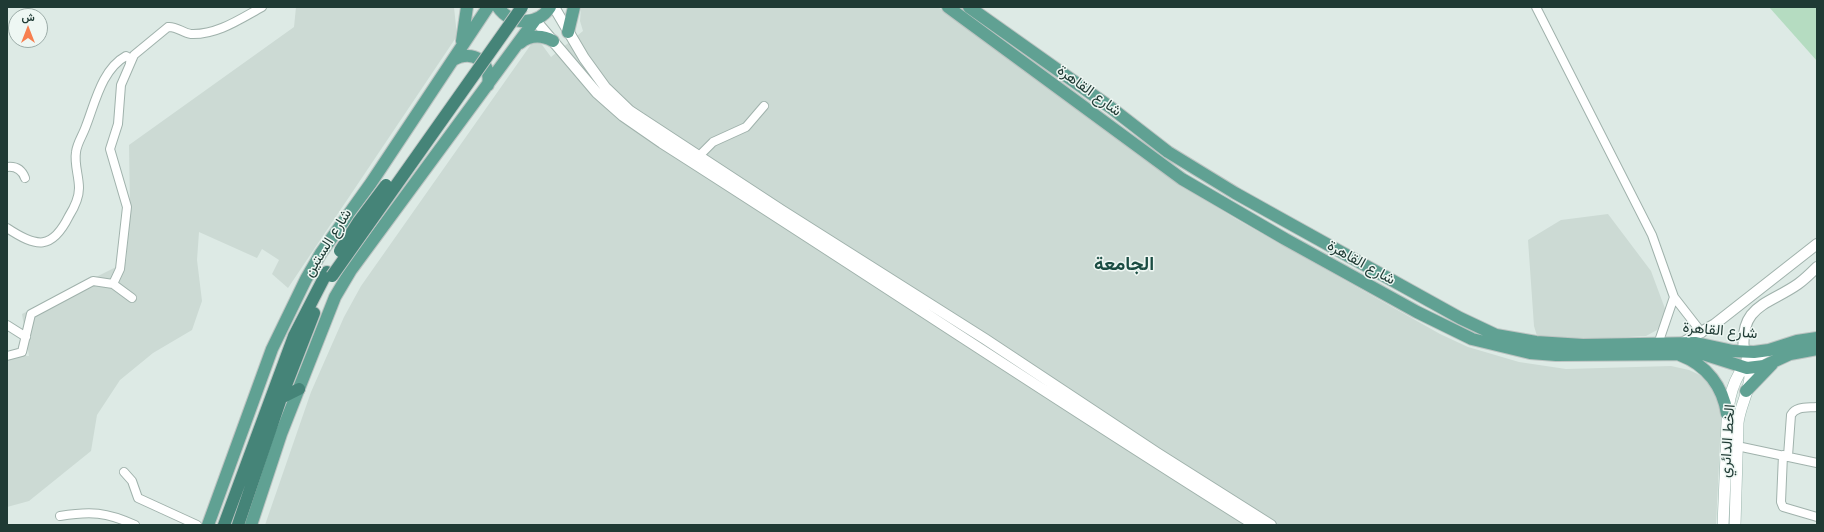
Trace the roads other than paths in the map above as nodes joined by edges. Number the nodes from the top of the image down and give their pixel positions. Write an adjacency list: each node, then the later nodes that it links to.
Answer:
1 (262, 7): 18 (street)
2 (467, 7): 17 (main road)
3 (488, 7): 17 (main road, شارع الستين)
4 (498, 7): 13 (main road)
5 (513, 7): 29 (highway, شارع الستين, bridge)
6 (522, 7): 29 (highway, شارع الستين, bridge)
7 (550, 7): 13 (main road)
8 (554, 7): 14 (street)
9 (574, 7): 14 (main road)
10 (948, 7): 34 (main road, شارع القاهرة)
11 (969, 7): 33 (main road, شارع القاهرة)
12 (1536, 7): 31 (street)
13 (535, 20): 15 (street); 16 (main road)
14 (568, 32): 20 (street)
15 (553, 41): 16 (main road); 20 (street)
16 (519, 44): 19 (main road)
17 (456, 55): 19 (main road); 61 (main road, شارع الستين)
18 (130, 63): 25 (street); 30 (street)
19 (488, 86): 47 (main road)
20 (601, 90): 22 (street); 26 (street)
21 (764, 106): 22 (street)
22 (700, 156): 26 (street)
23 (7, 167): 24 (street)
24 (25, 178)
25 (7, 228)
26 (814, 236): 58 (street)
27 (1817, 244): 36 (street)
28 (1817, 267): 46 (street)
29 (330, 274): 49 (highway, شارع الستين); 62 (highway, شارع الستين)
30 (113, 284): 32 (street); 37 (street)
31 (1674, 297): 36 (street); 40 (street)
32 (132, 298)
33 (1425, 298): 34 (main road); 41 (main road, شارع القاهرة)
34 (1417, 312): 41 (main road, شارع القاهرة)
35 (7, 326): 37 (street)
36 (1702, 333): 39 (street)
37 (26, 337): 44 (street)
38 (1817, 338): 46 (main road, شارع القاهرة)
39 (1682, 343): 40 (main road, شارع القاهرة); 46 (main road, شارع القاهرة)
40 (1658, 344): 41 (main road, شارع القاهرة)
41 (1645, 349): 43 (main road, شارع القاهرة)
42 (1817, 349): 45 (main road, شارع القاهرة)
43 (1673, 353): 46 (main road, شارع القاهرة); 51 (main road)
44 (7, 356)
45 (1776, 361): 46 (main road, شارع القاهرة); 48 (main road)
46 (1746, 362): 48 (main road, الخط الدائري); 51 (main road, الخط الدائري)
47 (299, 390): 49 (highway); 64 (main road)
48 (1746, 391): 52 (main road, الخط الدائري)
49 (281, 398): 63 (highway, شارع الستين)
50 (1817, 407): 53 (street)
51 (1727, 414): 66 (main road, الخط الدائري)
52 (1737, 446): 53 (street); 67 (main road, الخط الدائري)
53 (1785, 455): 54 (street); 57 (street)
54 (1817, 463)
55 (124, 472): 60 (street)
56 (60, 516): 59 (street)
57 (1817, 517)
58 (1257, 523): 65 (street)
59 (135, 525)
60 (197, 525)
61 (208, 525)
62 (224, 525)
63 (238, 525)
64 (251, 525)
65 (1271, 525)
66 (1723, 525)
67 (1735, 525)

